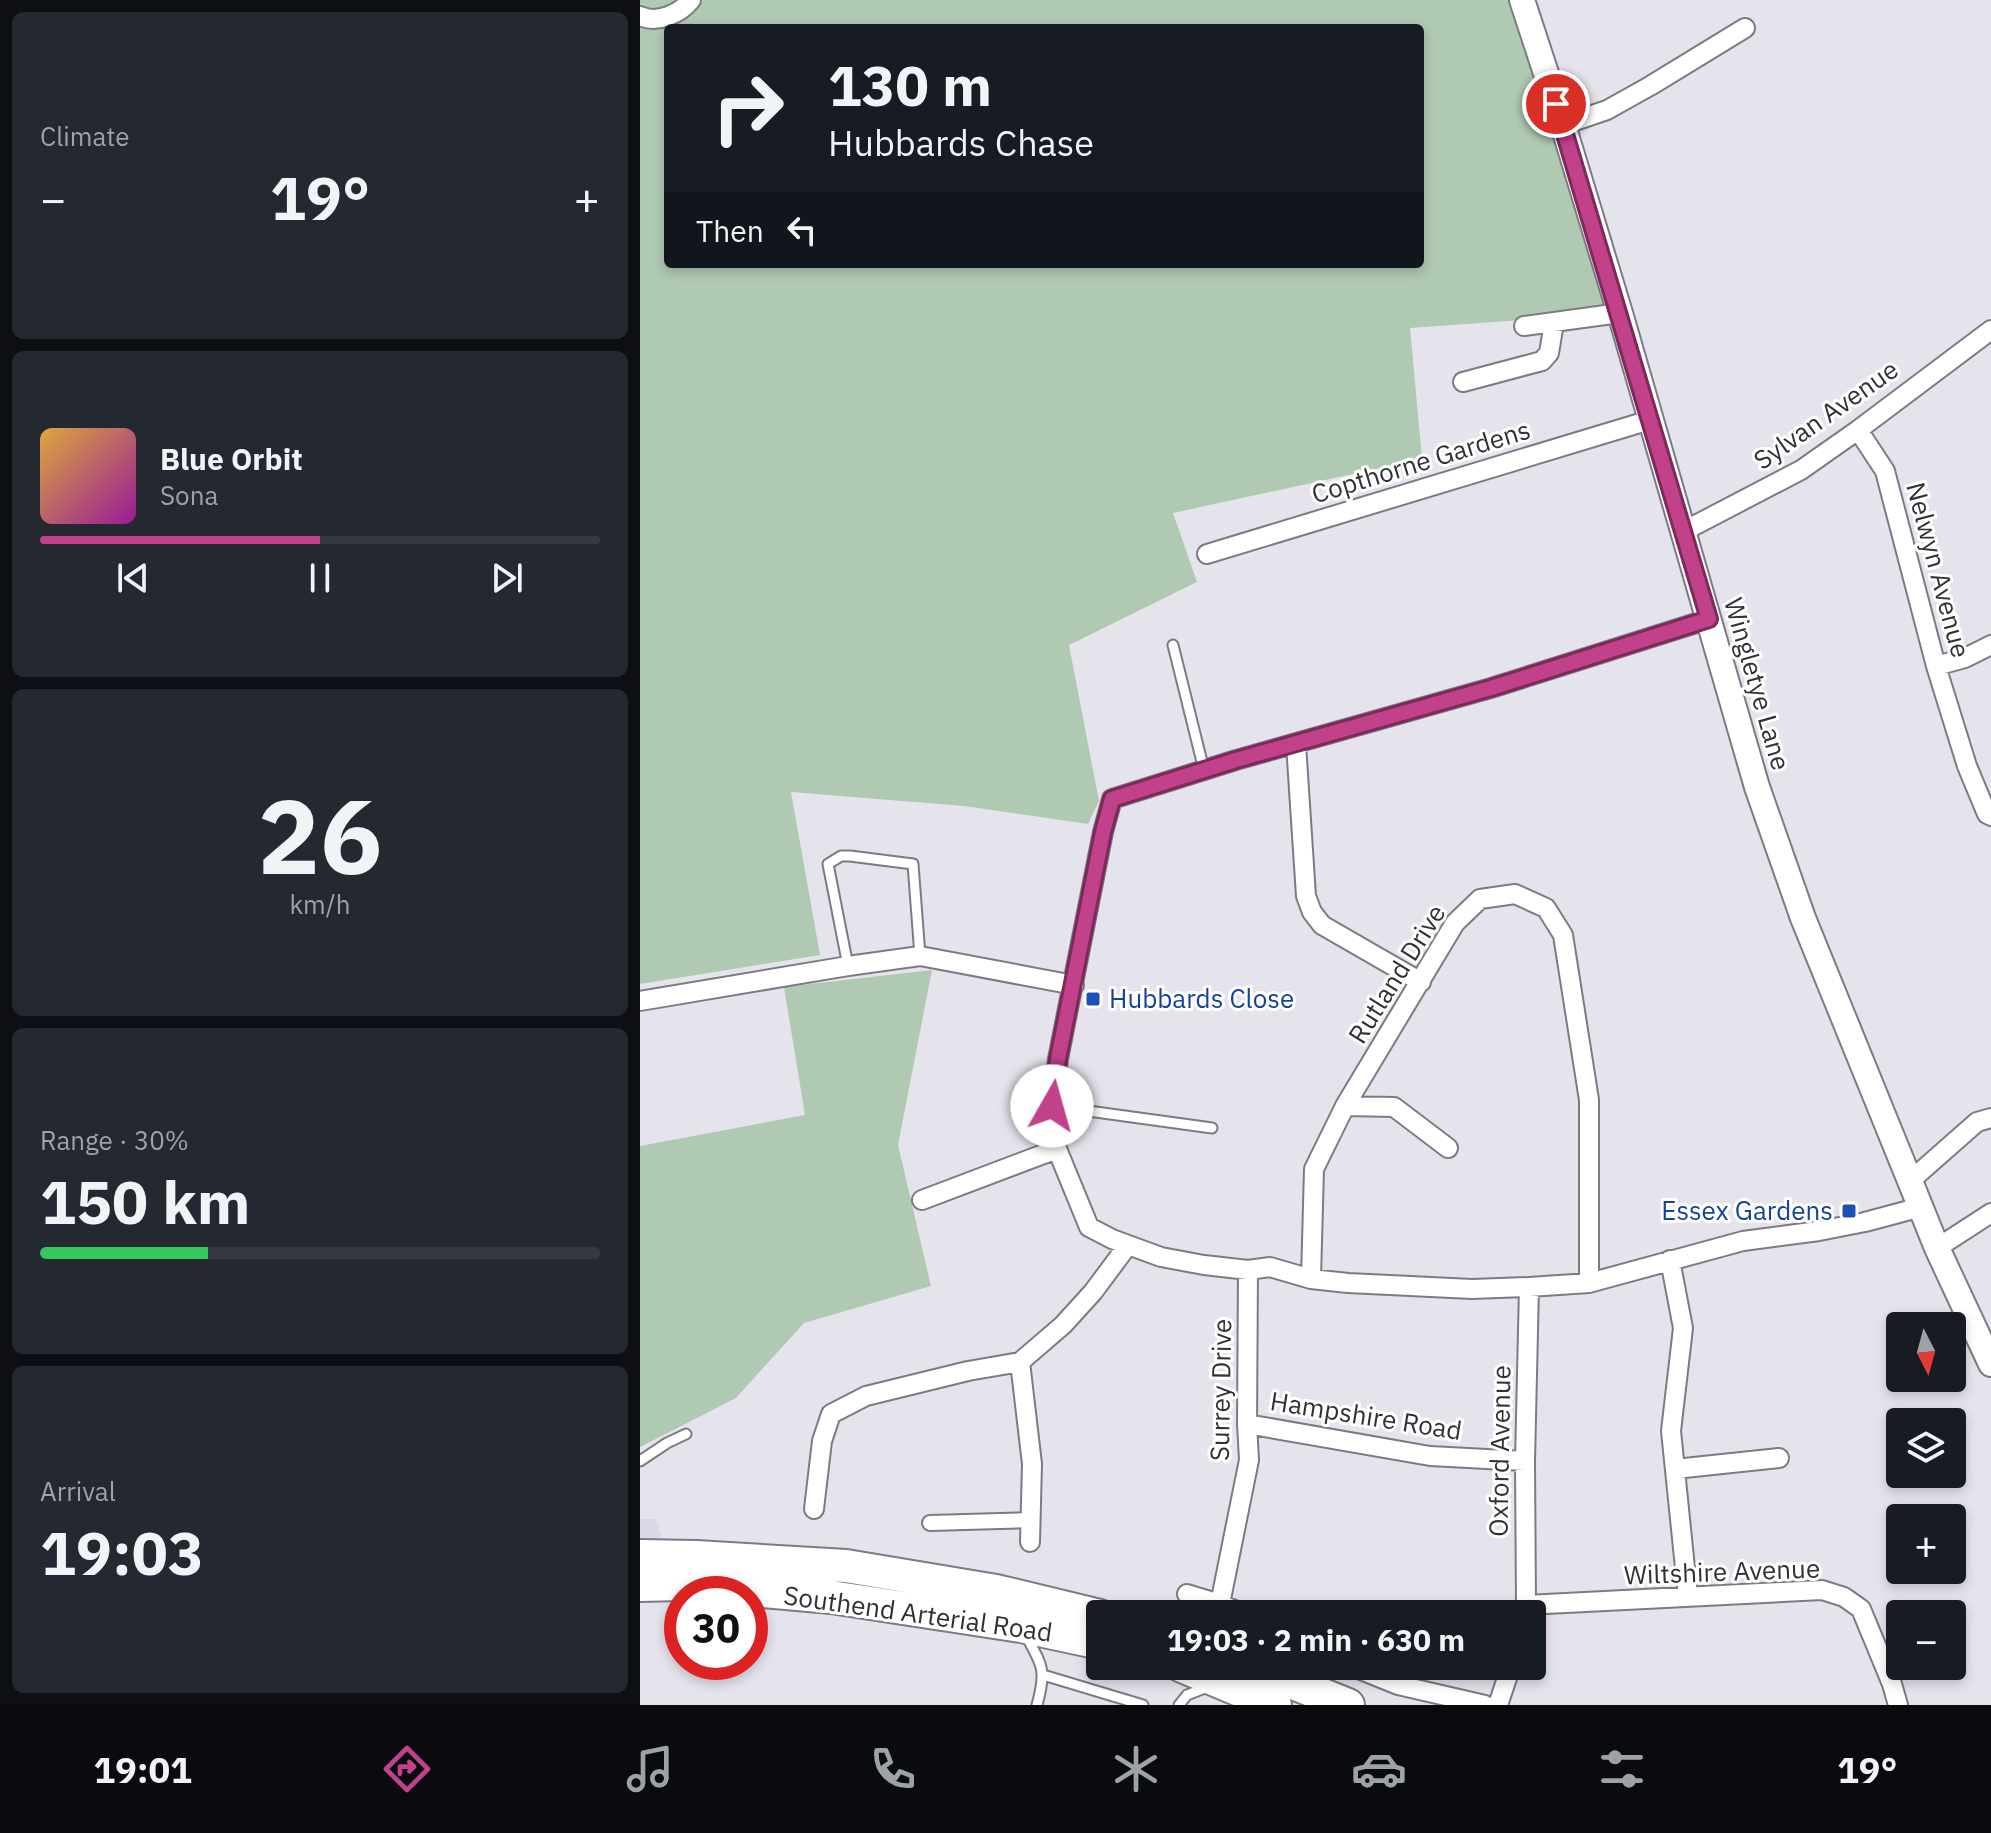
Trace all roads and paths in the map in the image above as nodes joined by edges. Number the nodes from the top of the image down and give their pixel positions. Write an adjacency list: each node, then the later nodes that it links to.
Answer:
1 (691, 0): 3 (street)
2 (1522, 0): 5 (street, Wingletye Lane)
3 (640, 16)
4 (1745, 28): 5 (street)
5 (1563, 125): 6 (street, Wingletye Lane)
6 (1620, 313): 7 (street); 11 (street, Wingletye Lane)
7 (1554, 323): 8 (street); 10 (street)
8 (1524, 326)
9 (1991, 330): 12 (street, Sylvan Avenue)
10 (1463, 382)
11 (1650, 420): 13 (street, Wingletye Lane); 14 (street, Copthorne Gardens)
12 (1858, 430): 13 (street, Sylvan Avenue); 18 (street, Nelwyn Avenue)
13 (1684, 531): 15 (street, Wingletye Lane)
14 (1207, 554)
15 (1709, 619): 19 (street); 33 (street, Wingletye Lane)
16 (1173, 645): 20 (lane)
17 (1991, 645): 18 (street)
18 (1936, 666): 21 (street, Nelwyn Avenue)
19 (1296, 744): 20 (street); 24 (street)
20 (1204, 770): 25 (street)
21 (1991, 816)
22 (914, 956): 23 (street); 23 (lane); 25 (street)
23 (848, 966): 26 (street)
24 (1421, 982): 28 (street, Rutland Drive); 42 (street, Rutland Drive)
25 (1074, 985): 27 (street)
26 (640, 1001)
27 (1052, 1106): 30 (lane); 32 (street)
28 (1345, 1106): 31 (street); 41 (street, Rutland Drive)
29 (1991, 1118): 33 (street)
30 (1212, 1128)
31 (1448, 1148)
32 (1057, 1149): 34 (street); 37 (street)
33 (1910, 1181): 35 (street, Wingletye Lane)
34 (922, 1200)
35 (1921, 1207): 38 (street, Wingletye Lane); 39 (street)
36 (1991, 1213): 38 (street)
37 (1128, 1245): 40 (street); 44 (street)
38 (1937, 1248): 45 (street, Wingletye Lane)
39 (1670, 1260): 42 (street); 51 (street)
40 (1248, 1270): 41 (street); 46 (street, Surrey Drive)
41 (1311, 1279): 43 (street)
42 (1589, 1283): 43 (street)
43 (1529, 1287): 50 (street, Oxford Avenue)
44 (1020, 1362): 52 (street); 53 (street)
45 (1991, 1364)
46 (1247, 1424): 50 (street, Hampshire Road); 61 (street, Surrey Drive)
47 (686, 1434): 49 (lane)
48 (1779, 1458): 51 (street)
49 (640, 1461)
50 (1525, 1461): 62 (street, Oxford Avenue)
51 (1675, 1469): 59 (street)
52 (814, 1509)
53 (1031, 1520): 54 (street); 55 (street)
54 (930, 1523)
55 (1030, 1542)
56 (640, 1556): 64 (highway, Southend Arterial Road)
57 (640, 1585): 65 (highway, Southend Arterial Road)
58 (1187, 1594): 60 (street)
59 (1688, 1597): 63 (street, Wiltshire Avenue); 80 (street, Wiltshire Avenue)
60 (1207, 1600)
61 (1221, 1600)
62 (1525, 1600)
63 (1546, 1608)
64 (1086, 1613)
65 (1021, 1626): 66 (highway, Southend Arterial Road); 67 (lane)
66 (1086, 1640)
67 (1043, 1675): 72 (lane); 73 (lane)
68 (1304, 1680): 77 (highway)
69 (1386, 1680): 78 (street)
70 (1506, 1680): 79 (street)
71 (1221, 1681): 75 (lane); 76 (highway)
72 (1109, 1700): 74 (lane)
73 (1037, 1705)
74 (1143, 1705)
75 (1179, 1705)
76 (1275, 1705)
77 (1348, 1705)
78 (1485, 1705)
79 (1498, 1705)
80 (1898, 1705)

